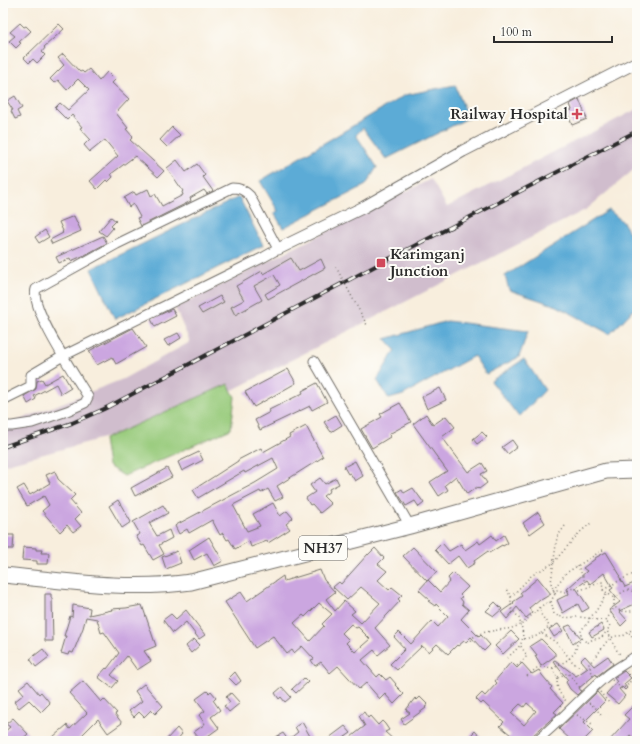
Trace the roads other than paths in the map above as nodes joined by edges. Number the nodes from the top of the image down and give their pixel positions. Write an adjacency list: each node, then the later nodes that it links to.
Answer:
1 (637, 62): 2 (street)
2 (278, 249): 3 (street); 3 (street)
3 (62, 356): 5 (street); 6 (street)
4 (314, 361): 8 (street)
5 (3, 400)
6 (3, 426)
7 (637, 470): 8 (highway, NH37)
8 (410, 526): 9 (highway, NH37)
9 (3, 575)
10 (637, 655): 11 (street)
11 (536, 741)

